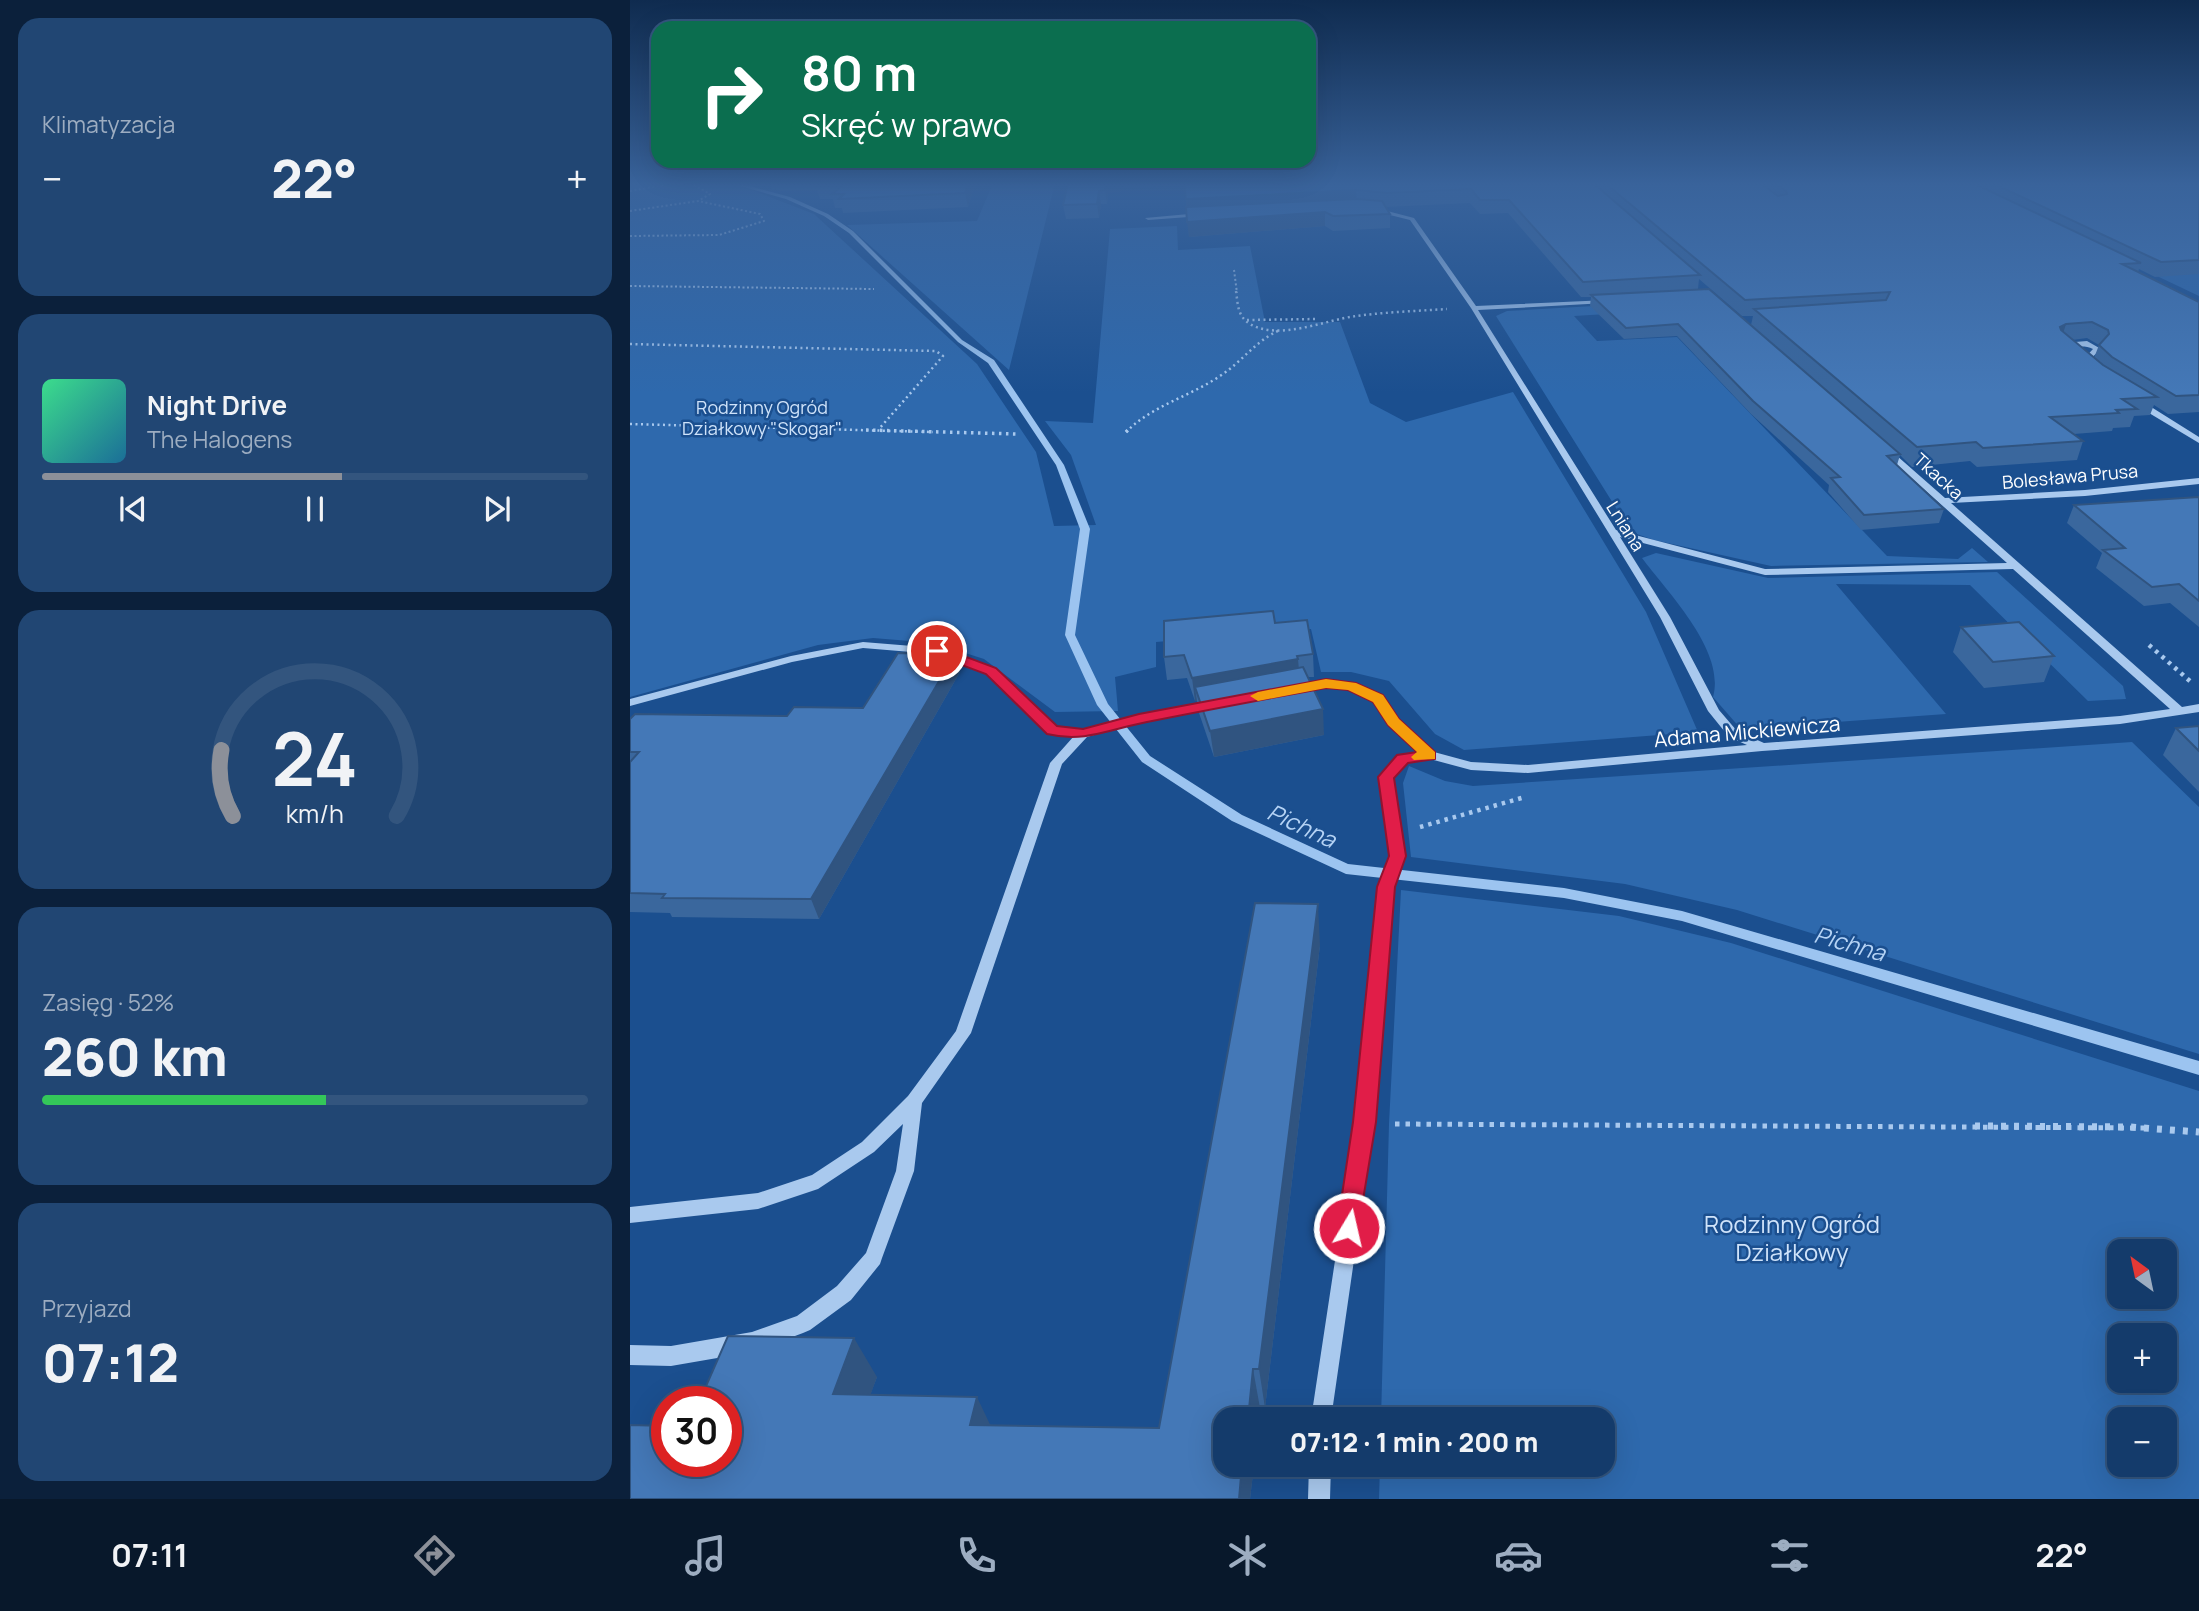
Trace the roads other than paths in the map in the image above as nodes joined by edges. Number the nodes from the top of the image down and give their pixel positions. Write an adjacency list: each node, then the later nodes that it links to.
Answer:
1 (1436, 253): 3 (street, Lniana)
2 (1613, 300): 3 (street)
3 (1474, 308): 9 (street, Lniana)
4 (2125, 394): 6 (street)
5 (1873, 438): 8 (street, Tkacka)
6 (2197, 438)
7 (2199, 481): 8 (street, Bolesława Prusa)
8 (1944, 501): 10 (street, Tkacka)
9 (1612, 532): 10 (street); 17 (street, Lniana)
10 (2017, 566): 15 (street, Tkacka)
11 (1286, 691): 18 (street, Adama Mickiewicza)
12 (630, 703): 16 (street)
13 (1219, 704): 16 (street)
14 (2199, 708): 15 (street, Adama Mickiewicza)
15 (2178, 710): 17 (street, Adama Mickiewicza)
16 (1083, 734): 19 (street)
17 (1762, 747): 18 (street, Adama Mickiewicza)
18 (1430, 755): 22 (street)
19 (914, 1101): 20 (street); 21 (street)
20 (630, 1215)
21 (630, 1355)
22 (1323, 1407)
23 (1320, 1477): 24 (street)
24 (1319, 1499)

